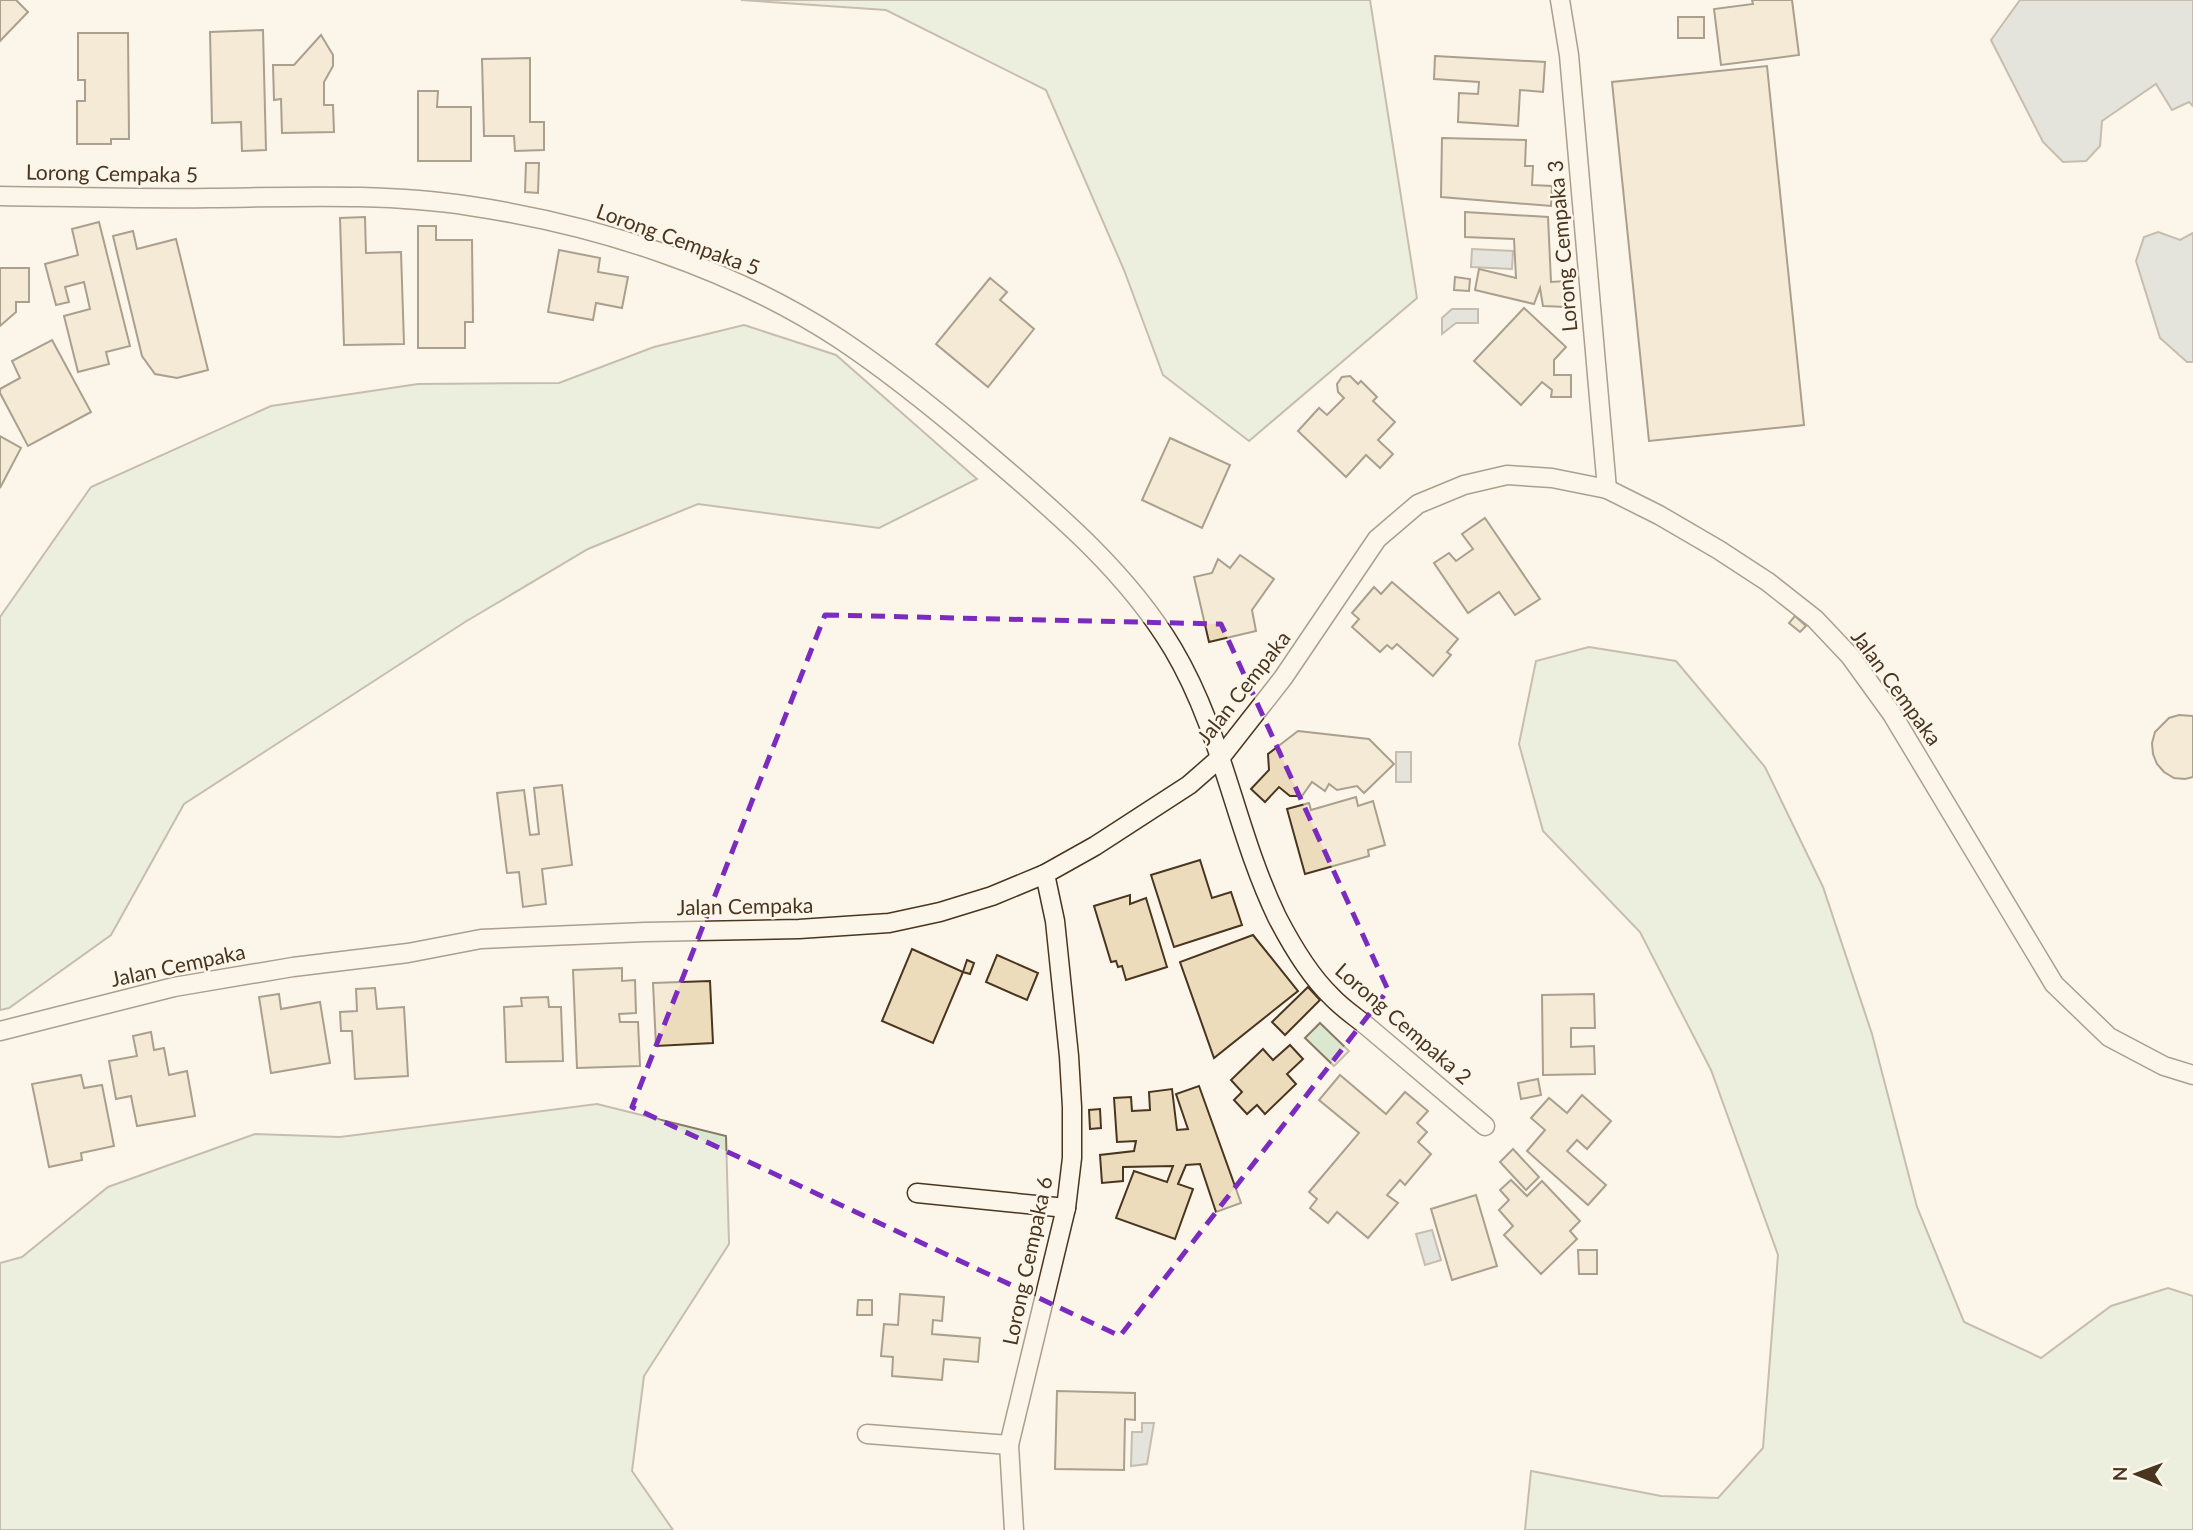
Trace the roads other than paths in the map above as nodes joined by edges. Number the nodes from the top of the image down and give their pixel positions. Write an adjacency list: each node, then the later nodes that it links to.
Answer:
1 (1560, 0): 3 (street, Lorong Cempaka 3)
2 (0, 196): 4 (street, Lorong Cempaka 5)
3 (1607, 489): 4 (street, Jalan Cempaka); 7 (street, Jalan Cempaka)
4 (1221, 757): 5 (street, Jalan Cempaka); 8 (street, Lorong Cempaka 2)
5 (1045, 874): 6 (street, Jalan Cempaka); 10 (street, Lorong Cempaka 6)
6 (0, 1031)
7 (2193, 1075)
8 (1485, 1126)
9 (917, 1193): 10 (street)
10 (1066, 1208): 12 (street, Lorong Cempaka 6)
11 (867, 1434): 12 (street)
12 (1009, 1445): 13 (street, Lorong Cempaka 6)
13 (1014, 1530)

